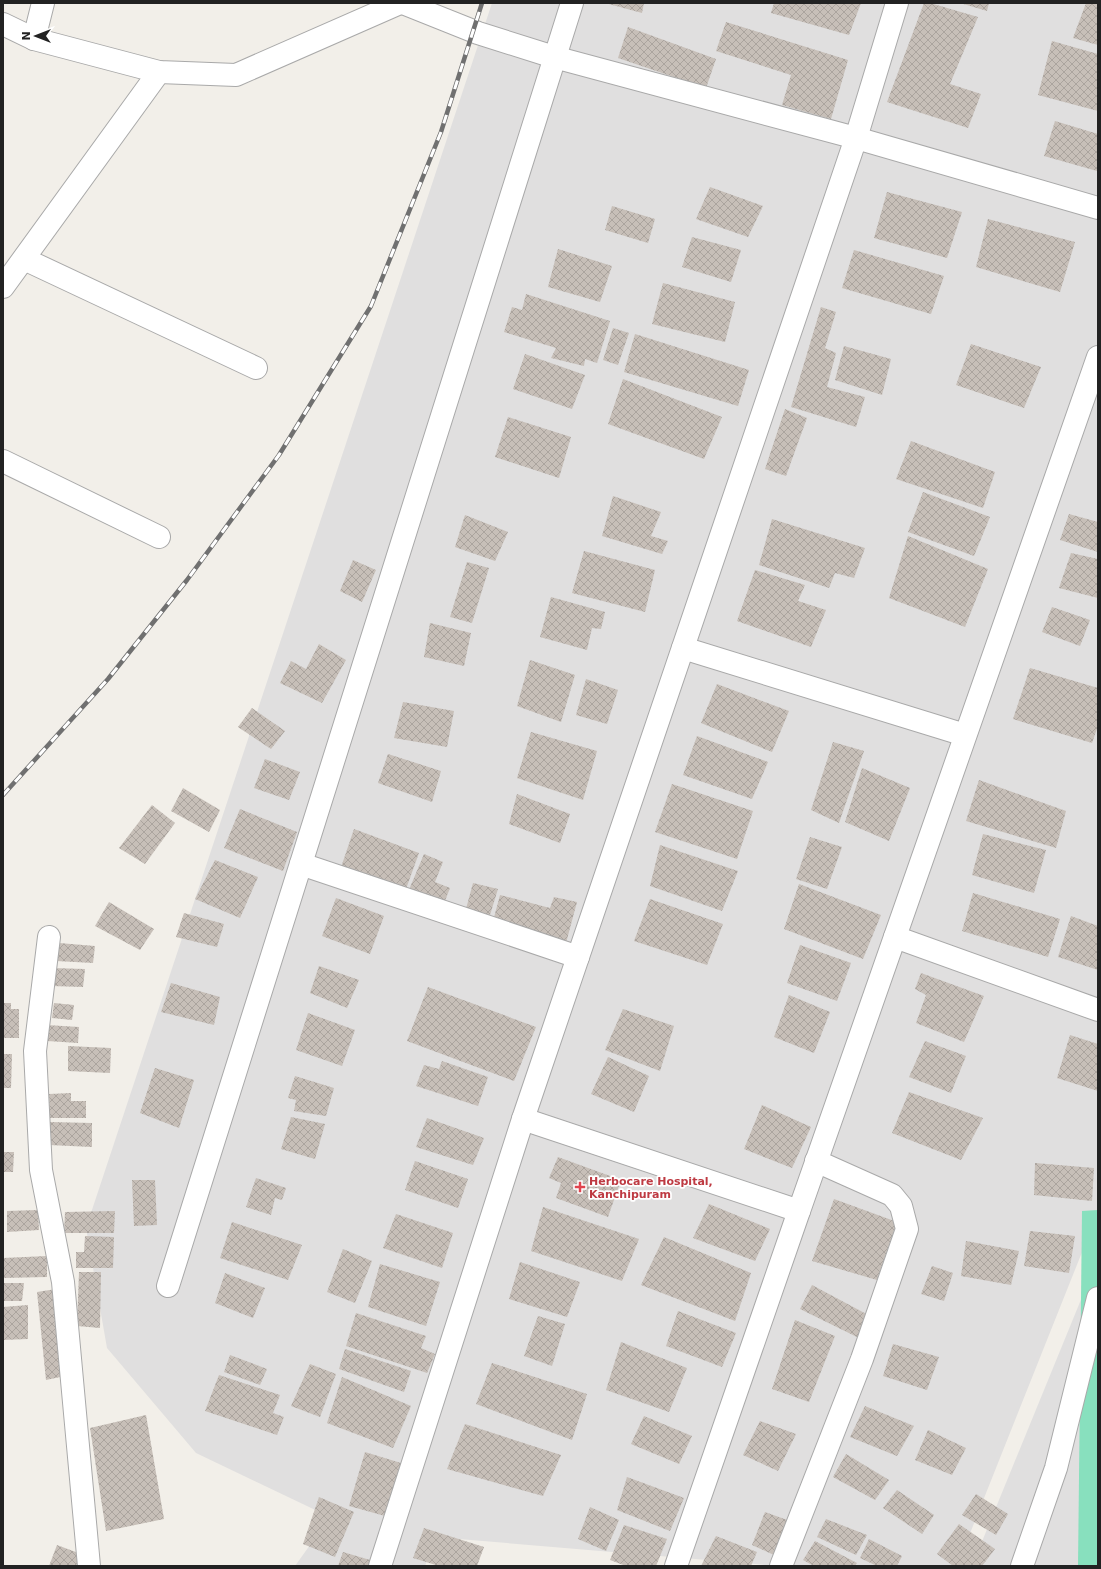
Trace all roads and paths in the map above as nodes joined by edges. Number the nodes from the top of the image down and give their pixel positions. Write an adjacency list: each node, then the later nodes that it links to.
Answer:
1 (43, 3): 6 (street)
2 (402, 3): 7 (street); 8 (street)
3 (572, 3): 7 (street)
4 (897, 3): 9 (street)
5 (3, 24): 6 (street)
6 (34, 39): 8 (street)
7 (554, 57): 9 (street); 19 (street)
8 (159, 72): 11 (street)
9 (856, 138): 10 (street); 17 (street)
10 (1098, 208)
11 (24, 259): 12 (street); 14 (street)
12 (3, 287)
13 (1098, 357): 18 (street)
14 (256, 368)
15 (3, 462): 16 (street)
16 (159, 537)
17 (683, 648): 18 (street); 22 (street)
18 (965, 735): 21 (street)
19 (301, 864): 22 (street); 27 (street)
20 (49, 937): 29 (street)
21 (895, 937): 23 (street); 25 (street)
22 (578, 958): 24 (street)
23 (1098, 1010)
24 (523, 1119): 26 (street); 30 (street)
25 (816, 1161): 26 (street); 32 (street)
26 (799, 1211): 31 (street)
27 (168, 1286)
28 (1098, 1298): 33 (street)
29 (89, 1566)
30 (380, 1566)
31 (676, 1566)
32 (781, 1566)
33 (1022, 1566)

